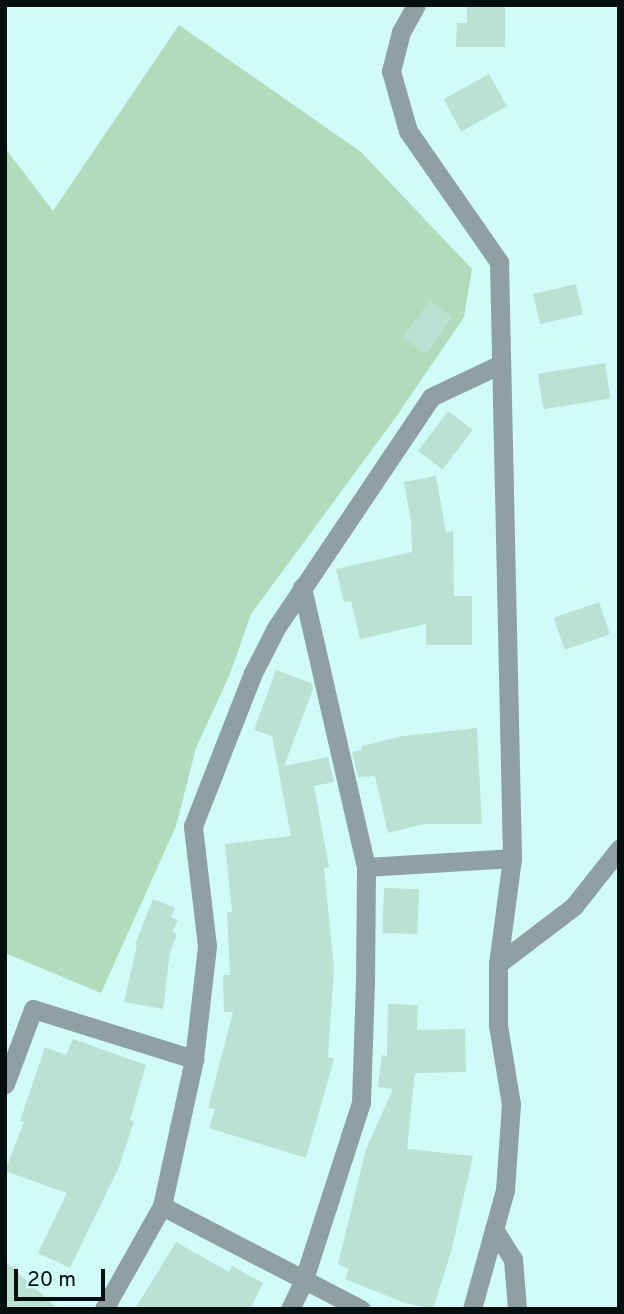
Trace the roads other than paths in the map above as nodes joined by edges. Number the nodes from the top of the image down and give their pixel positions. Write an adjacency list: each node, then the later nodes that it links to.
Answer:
1 (416, 5): 2 (street)
2 (501, 364): 3 (street); 5 (street)
3 (302, 586): 6 (street); 8 (street)
4 (619, 849): 7 (street)
5 (512, 858): 6 (street); 7 (street)
6 (366, 867): 12 (street)
7 (498, 964): 11 (street)
8 (194, 1059): 9 (street); 10 (street)
9 (5, 1084)
10 (162, 1206): 12 (street); 13 (street)
11 (494, 1229): 16 (street); 17 (street)
12 (303, 1282): 14 (street); 15 (street)
13 (104, 1309)
14 (290, 1309)
15 (361, 1309)
16 (472, 1309)
17 (517, 1309)

